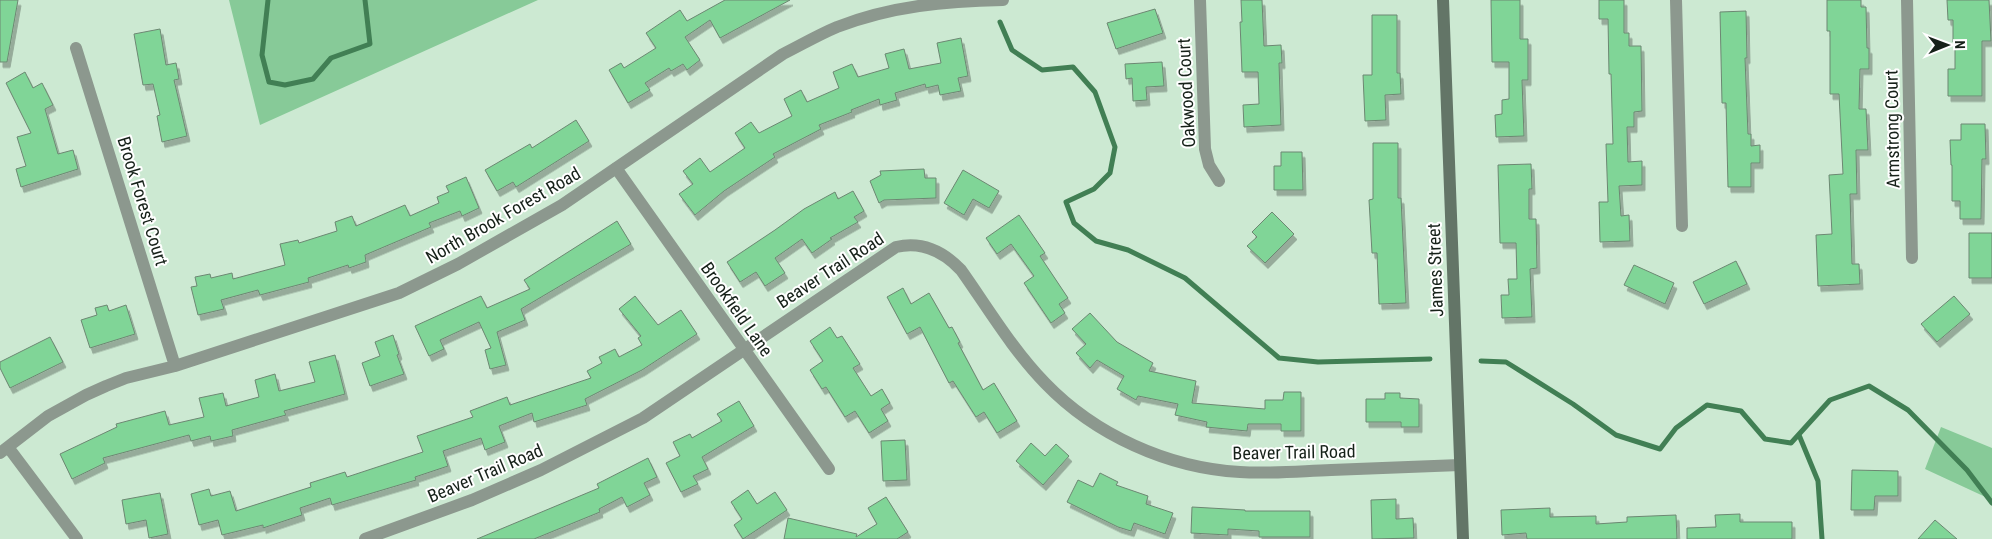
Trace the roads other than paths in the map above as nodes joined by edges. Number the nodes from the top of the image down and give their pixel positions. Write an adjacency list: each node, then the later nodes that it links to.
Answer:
1 (1003, 0): 7 (street, North Brook Forest Road)
2 (1200, 0): 8 (street, Oakwood Court)
3 (1443, 0): 14 (street, James Street)
4 (1676, 0): 9 (street)
5 (1907, 0): 10 (street, Armstrong Court)
6 (76, 48): 12 (street, Brook Forest Court)
7 (616, 168): 11 (street, Brookfield Lane); 12 (street, North Brook Forest Road)
8 (1219, 181)
9 (1682, 226)
10 (1912, 258)
11 (743, 348): 14 (street, Beaver Trail Road); 15 (street, Brookfield Lane); 17 (street, Beaver Trail Road)
12 (176, 366): 13 (street, North Brook Forest Road)
13 (4, 450): 16 (street)
14 (1460, 465): 18 (street, James Street)
15 (830, 469)
16 (77, 539)
17 (365, 539)
18 (1463, 539)

